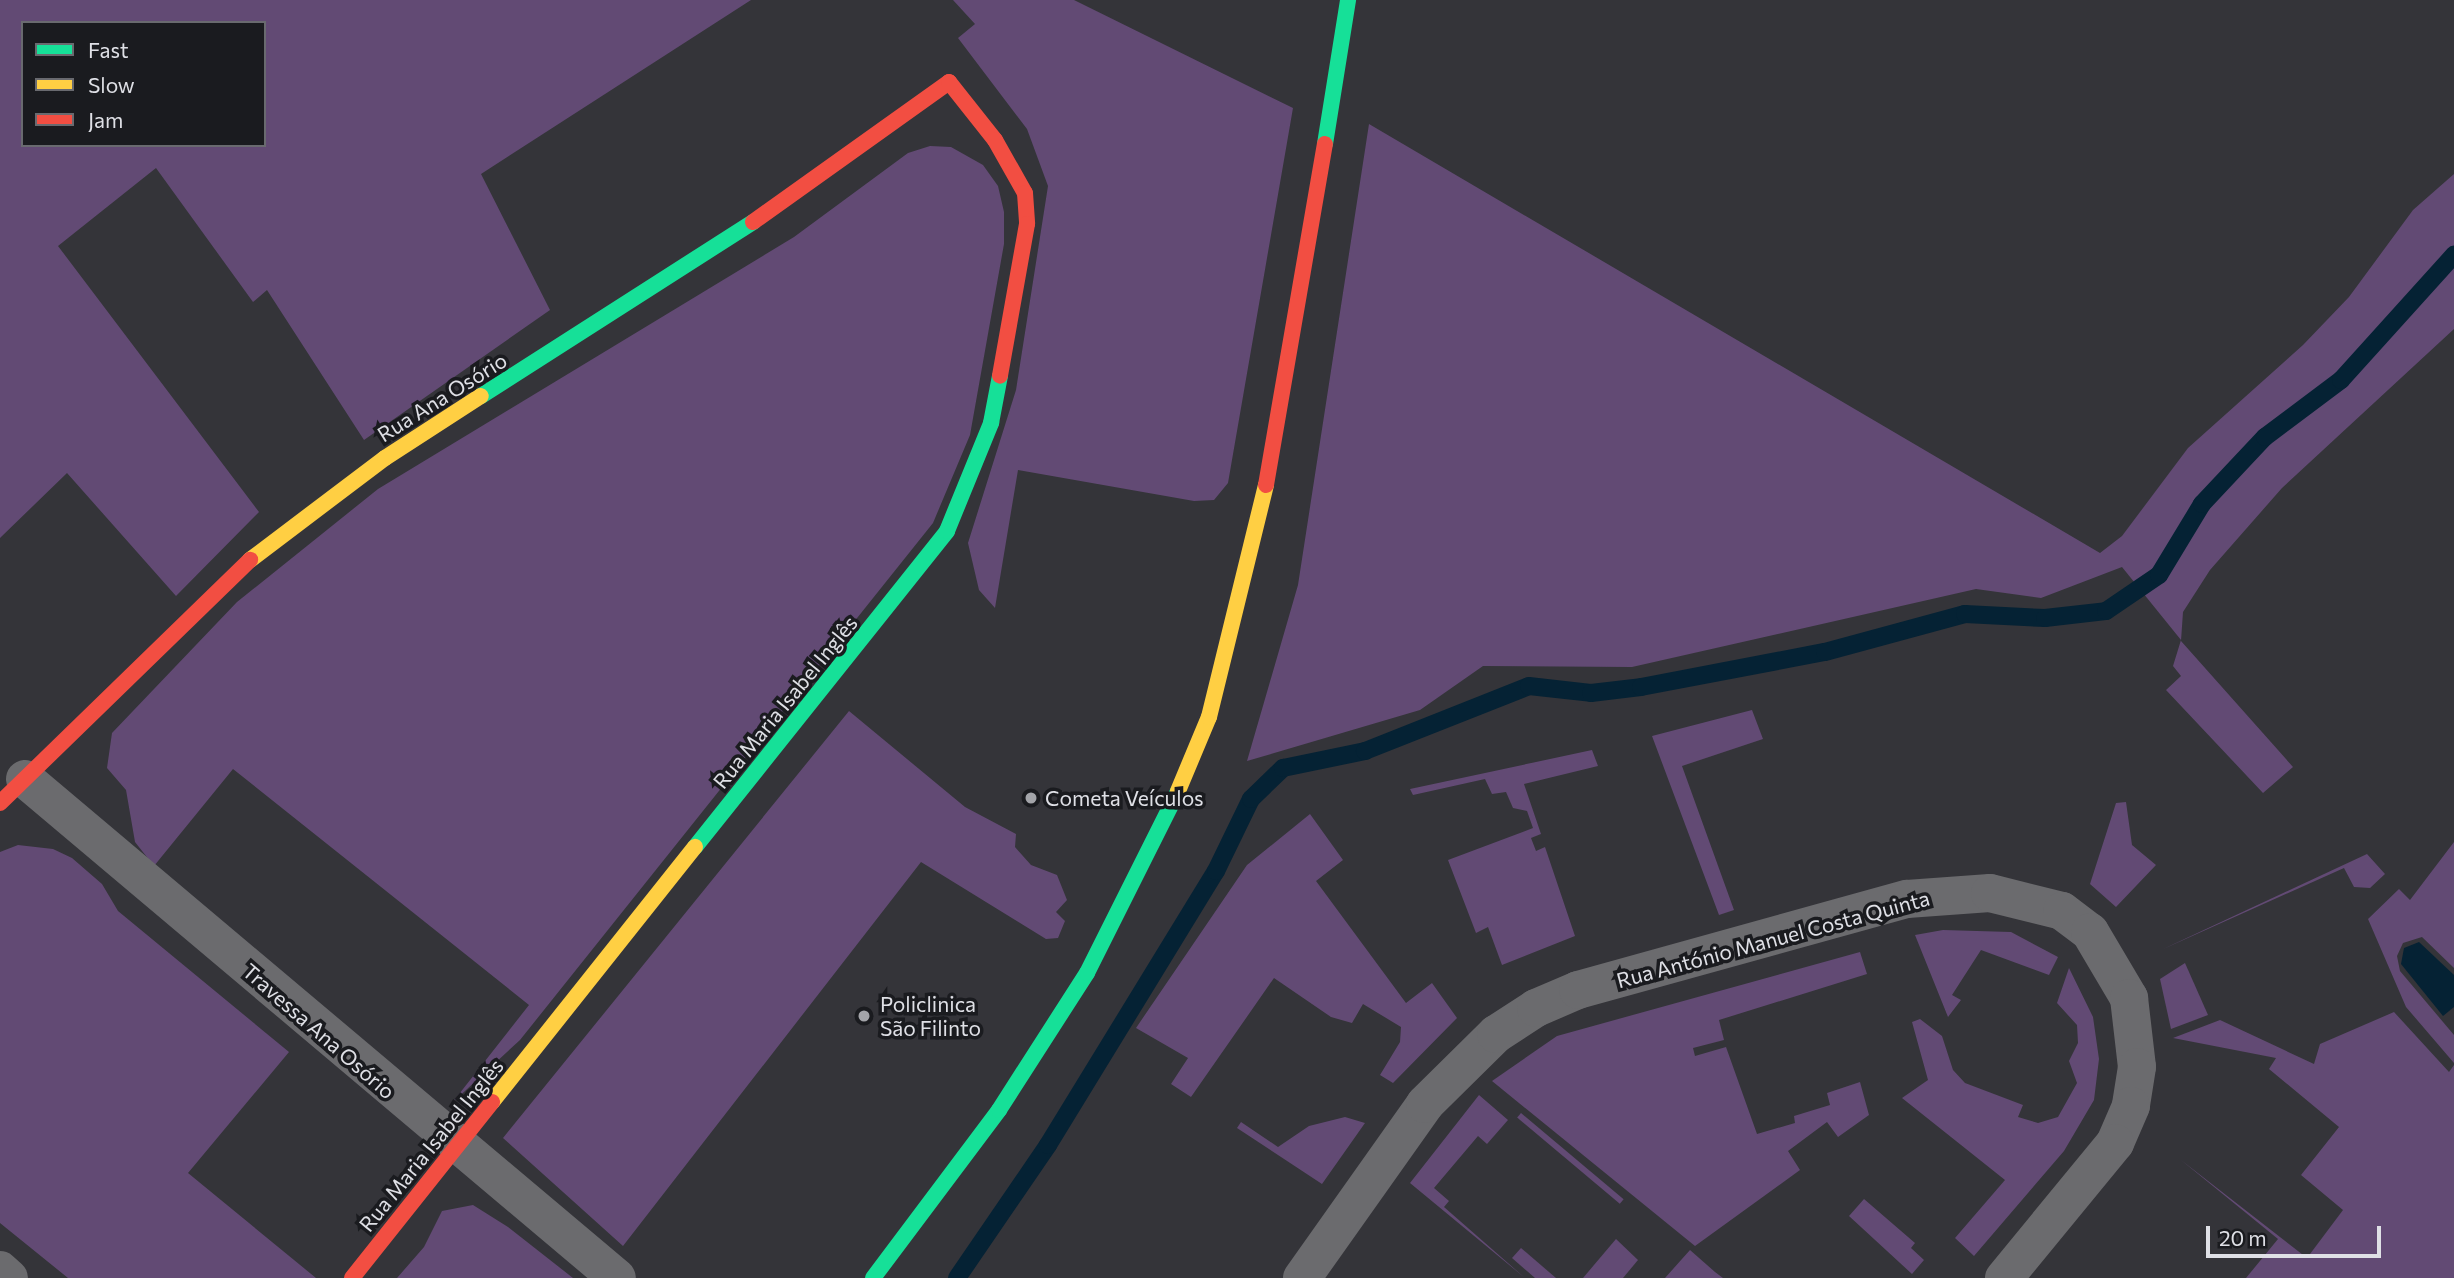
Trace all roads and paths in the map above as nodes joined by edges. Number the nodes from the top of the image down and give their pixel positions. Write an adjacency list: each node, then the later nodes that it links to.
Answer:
1 (1348, 0): 9 (street)
2 (949, 82): 3 (street, Rua Ana Osório); 4 (street, Rua Maria Isabel Inglês)
3 (13, 791): 4 (street, Travessa Ana Osório)
4 (456, 1147): 7 (street, Rua Maria Isabel Inglês); 8 (street, Travessa Ana Osório)
5 (0, 1270): 6 (street)
6 (9, 1278)
7 (352, 1278)
8 (617, 1278)
9 (873, 1278)
10 (1302, 1278): 11 (street, Rua António Manuel Costa Quinta)
11 (2004, 1278)

